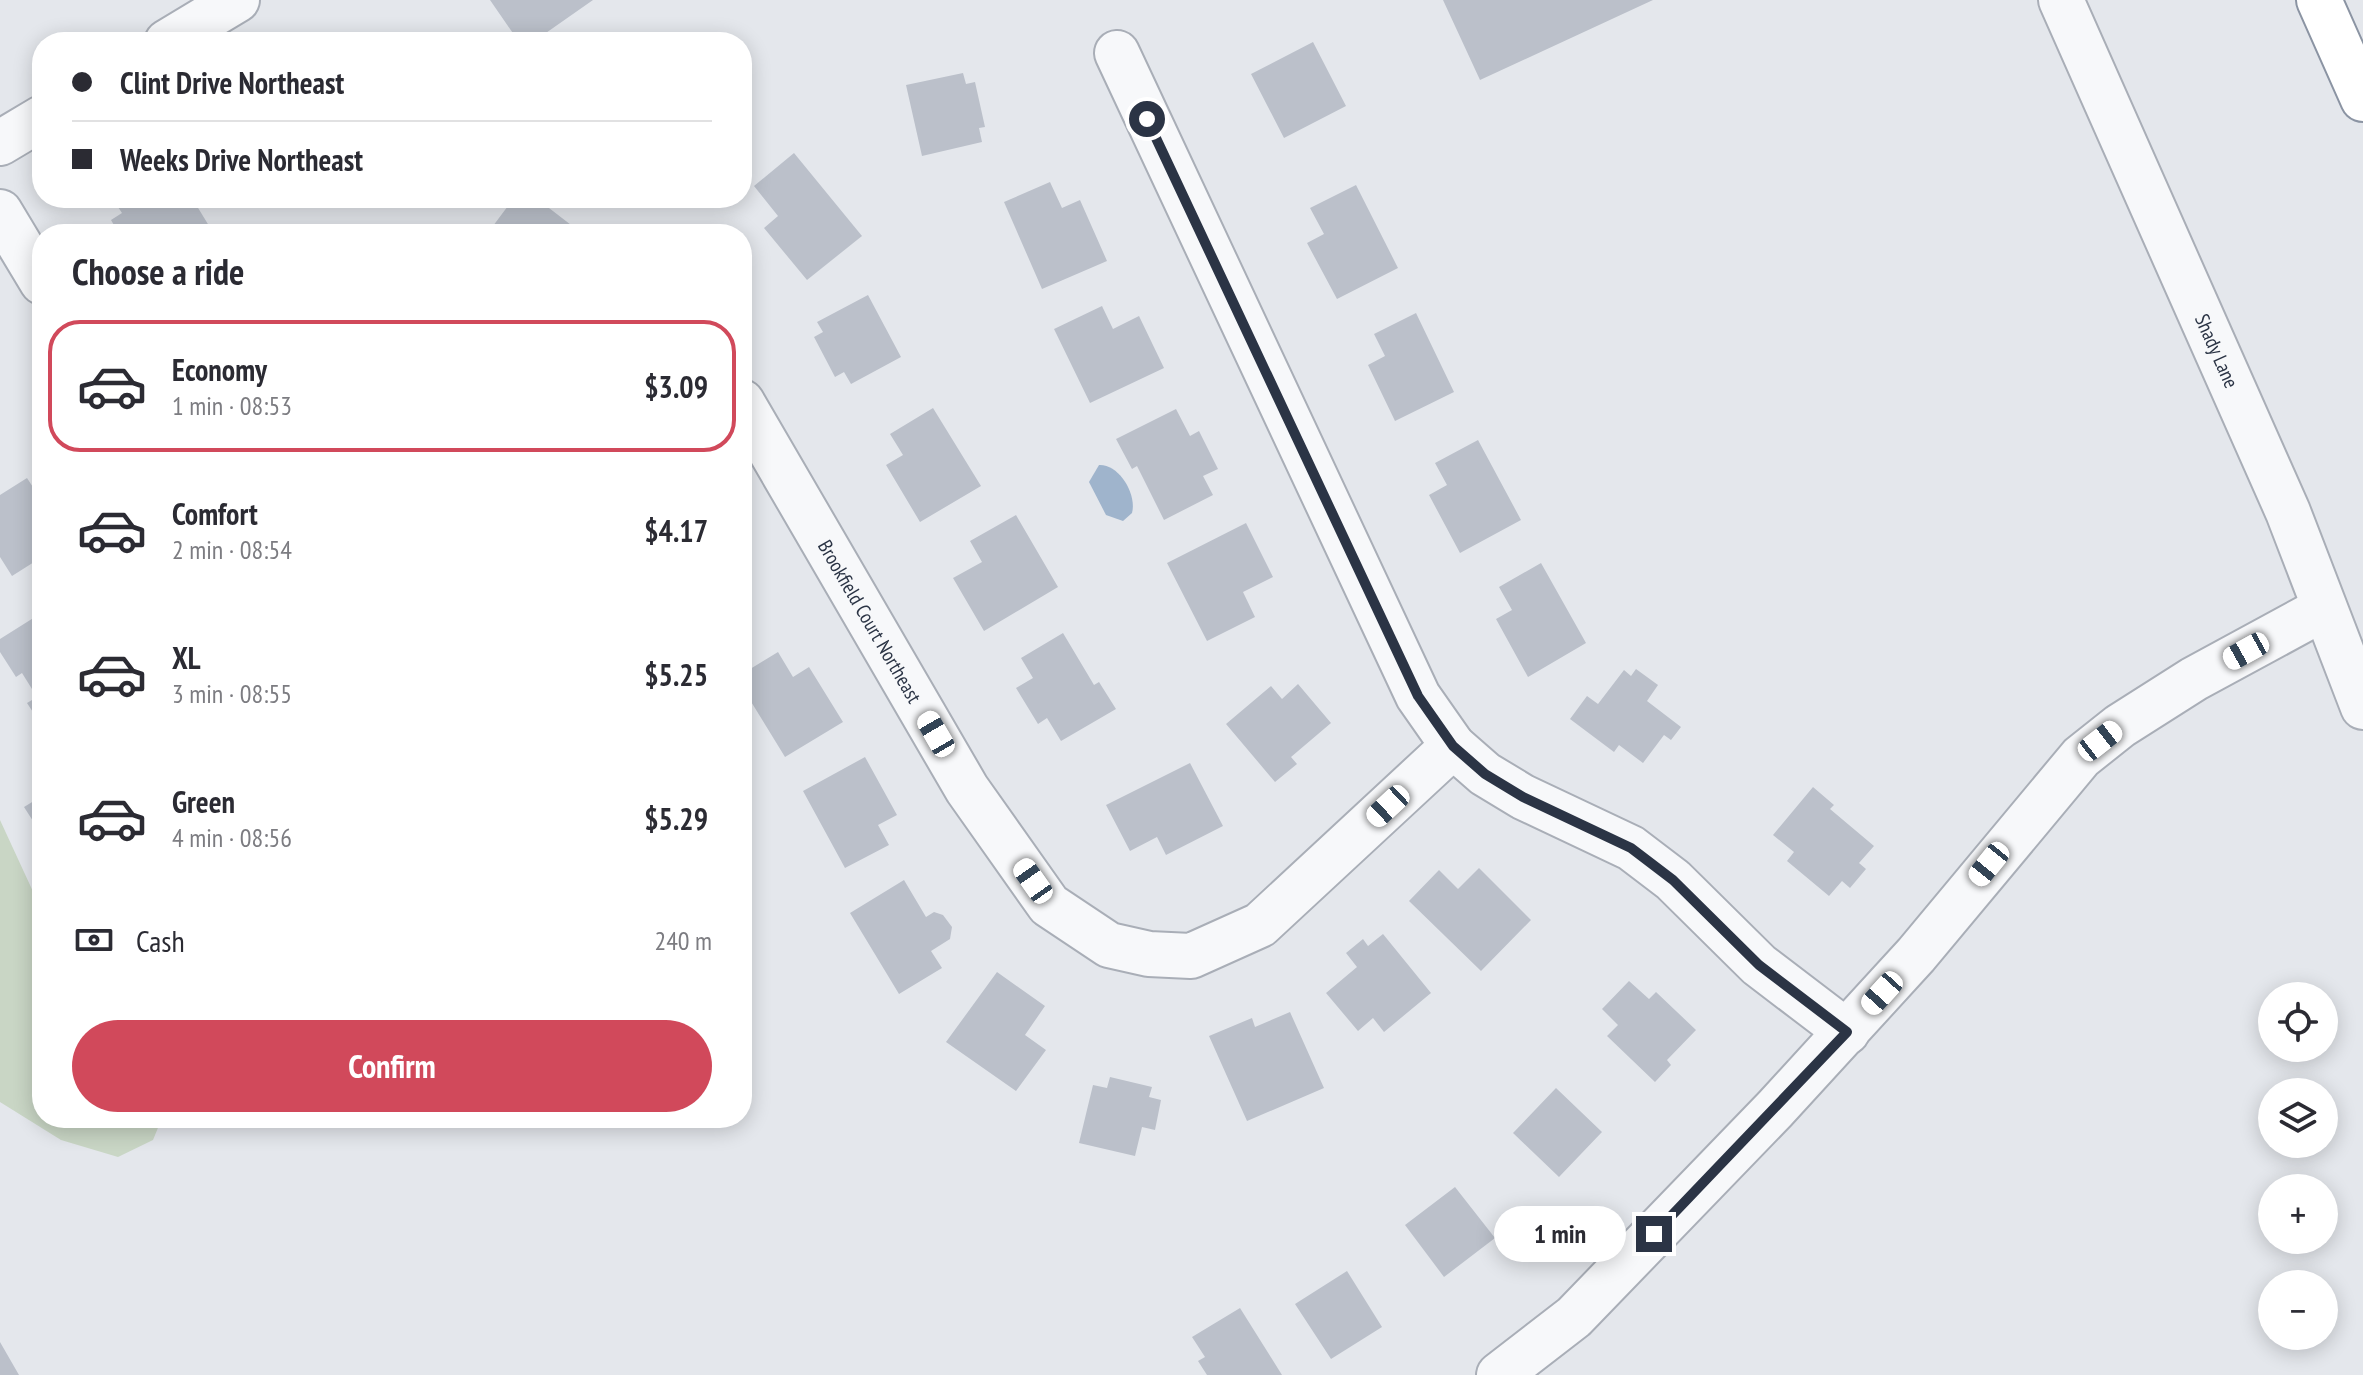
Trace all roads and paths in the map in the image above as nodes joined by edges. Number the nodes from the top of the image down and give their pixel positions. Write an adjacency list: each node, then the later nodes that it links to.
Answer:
1 (237, 0): 4 (street)
2 (2061, 0): 12 (street, Shady Lane)
3 (2319, 0): 6 (highway)
4 (184, 32)
5 (1117, 53): 14 (street)
6 (2363, 99)
7 (32, 124): 8 (street)
8 (0, 143)
9 (0, 212): 10 (street)
10 (32, 265)
11 (752, 419): 14 (street, Brookfield Court Northeast)
12 (2323, 609): 13 (street, Shady Lane); 15 (street)
13 (2363, 707)
14 (1453, 746): 15 (street)
15 (1847, 1032): 16 (street)
16 (1499, 1375)

